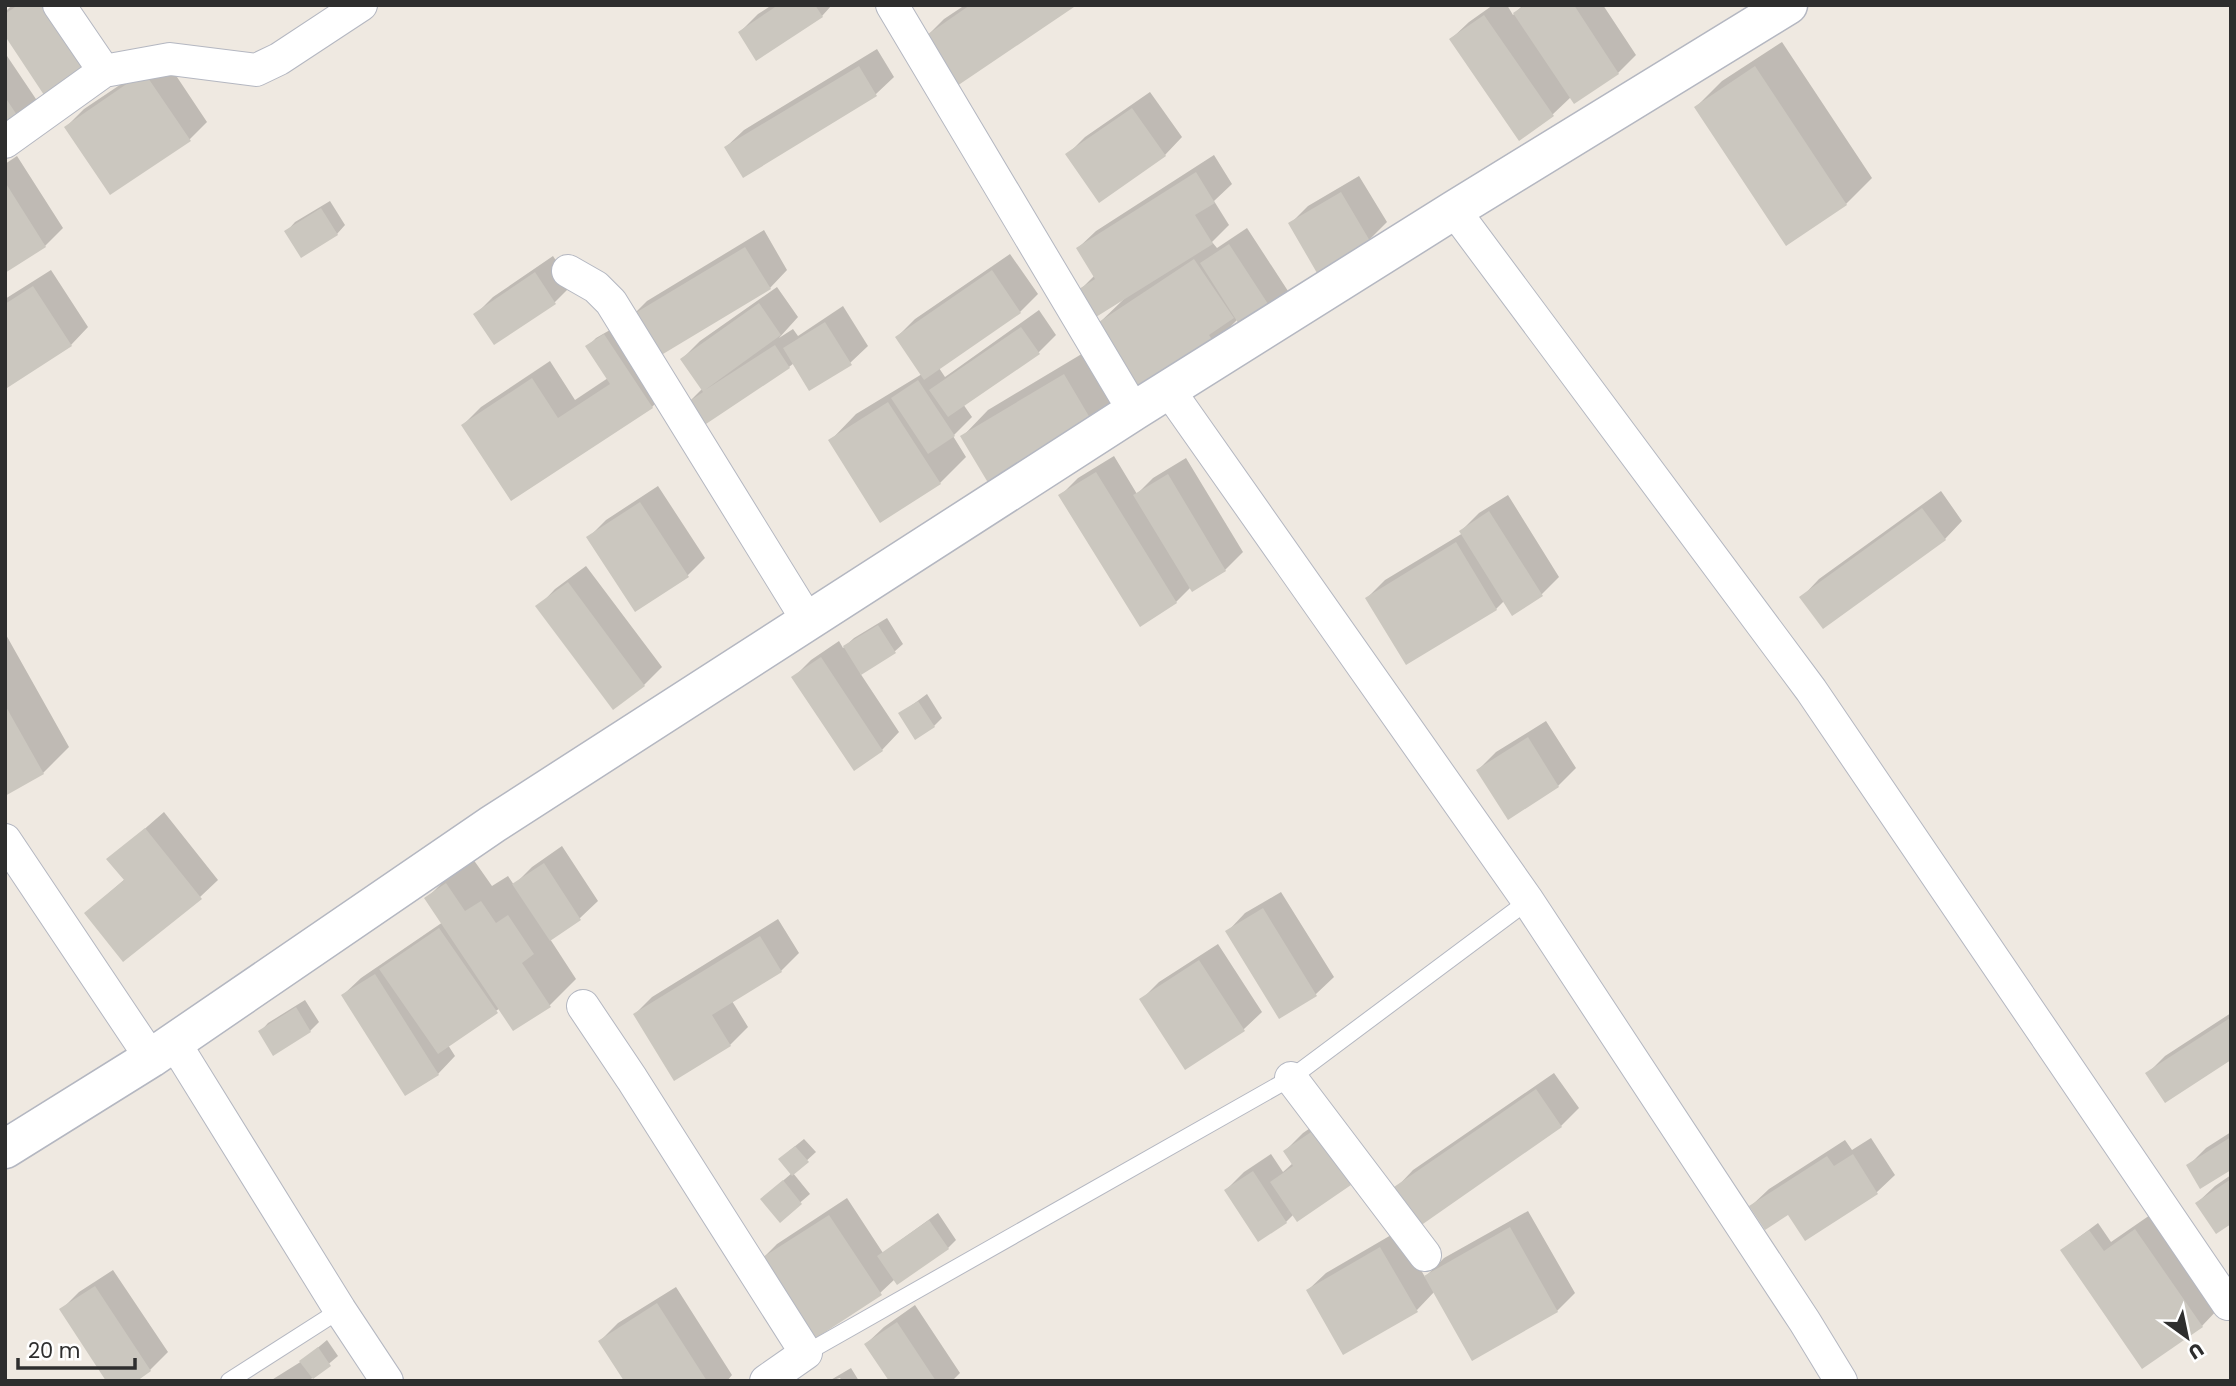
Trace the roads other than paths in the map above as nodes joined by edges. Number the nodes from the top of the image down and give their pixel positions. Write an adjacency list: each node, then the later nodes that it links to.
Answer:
1 (59, 5): 5 (street)
2 (362, 5): 5 (street)
3 (892, 5): 10 (street)
4 (1788, 5): 7 (street)
5 (104, 71): 6 (street)
6 (5, 142)
7 (1454, 210): 9 (street); 19 (street)
8 (568, 271): 11 (street)
9 (1168, 389): 10 (street); 13 (street)
10 (1133, 411): 11 (street)
11 (808, 621): 15 (street)
12 (5, 840): 15 (street)
13 (1528, 901): 16 (lane); 25 (street)
14 (583, 1006): 21 (street)
15 (162, 1050): 17 (street); 20 (street)
16 (1291, 1078): 18 (street); 21 (lane)
17 (5, 1149)
18 (1424, 1255)
19 (2228, 1304)
20 (340, 1310): 22 (lane); 23 (street)
21 (806, 1353): 24 (street)
22 (229, 1381)
23 (387, 1381)
24 (766, 1381)
25 (1841, 1381)

